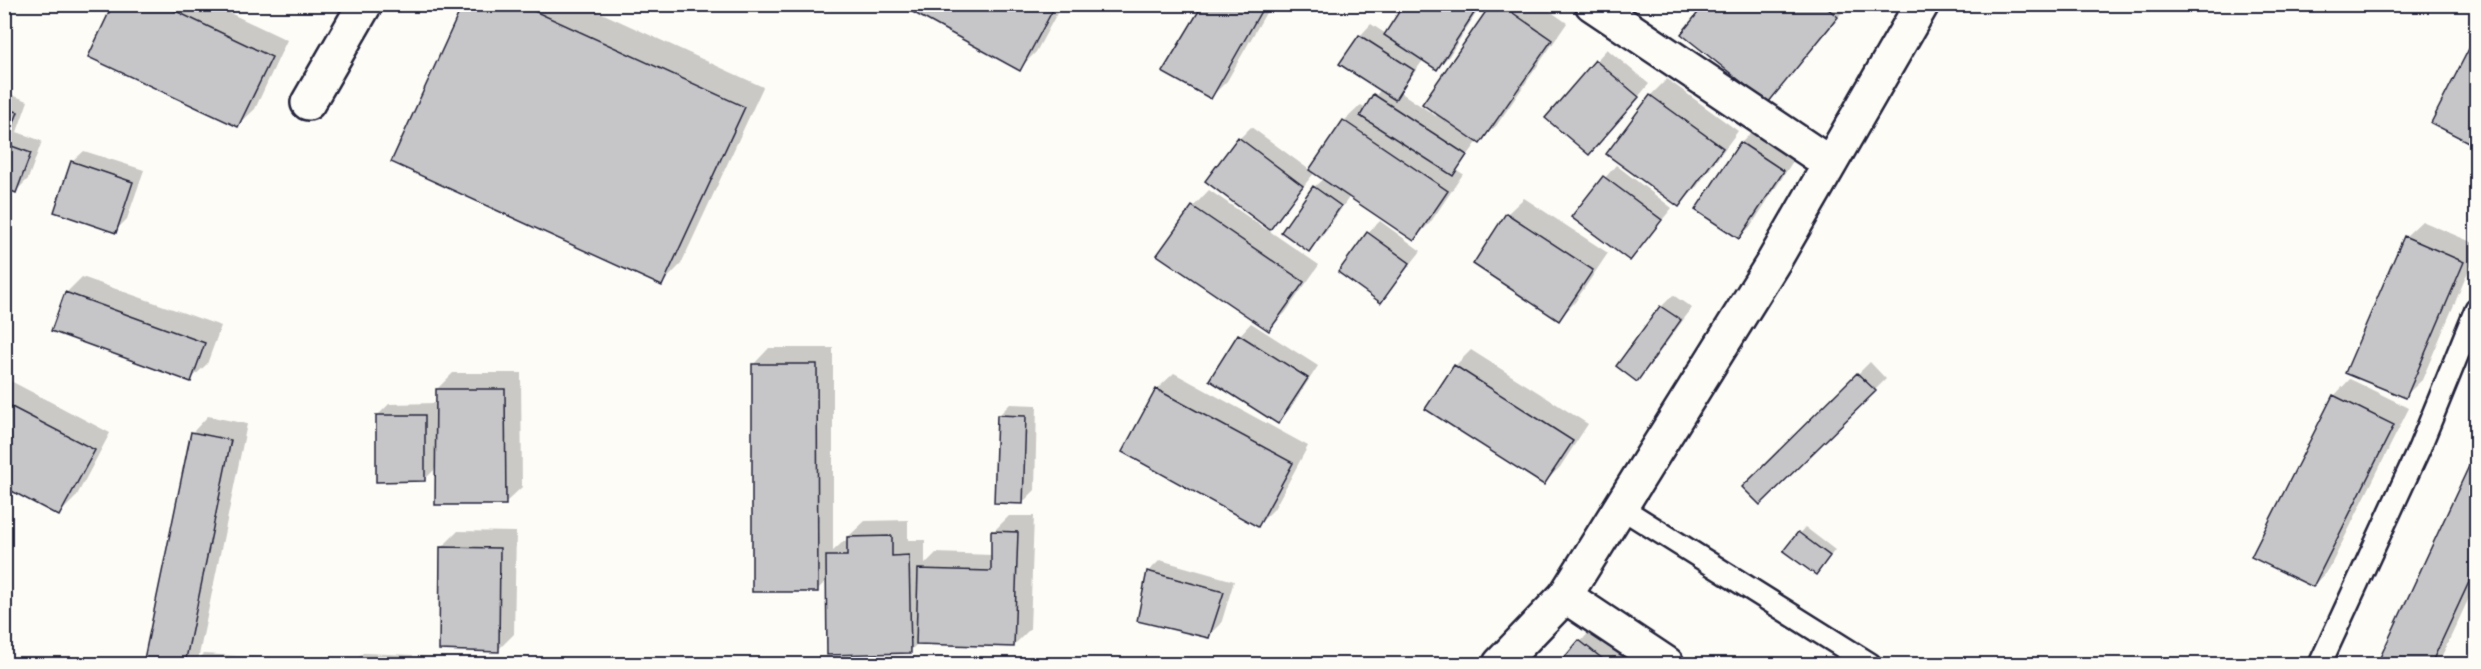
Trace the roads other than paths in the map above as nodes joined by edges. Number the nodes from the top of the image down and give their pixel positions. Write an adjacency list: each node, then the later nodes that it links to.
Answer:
1 (365, 4): 4 (street)
2 (1592, 4): 5 (street)
3 (1922, 4): 5 (street)
4 (308, 103)
5 (1829, 163): 7 (street)
6 (2476, 309): 12 (lane)
7 (1620, 507): 8 (street); 11 (lane)
8 (1565, 596): 9 (street); 10 (street)
9 (1500, 664)
10 (1667, 664)
11 (1870, 664)
12 (2320, 664)

